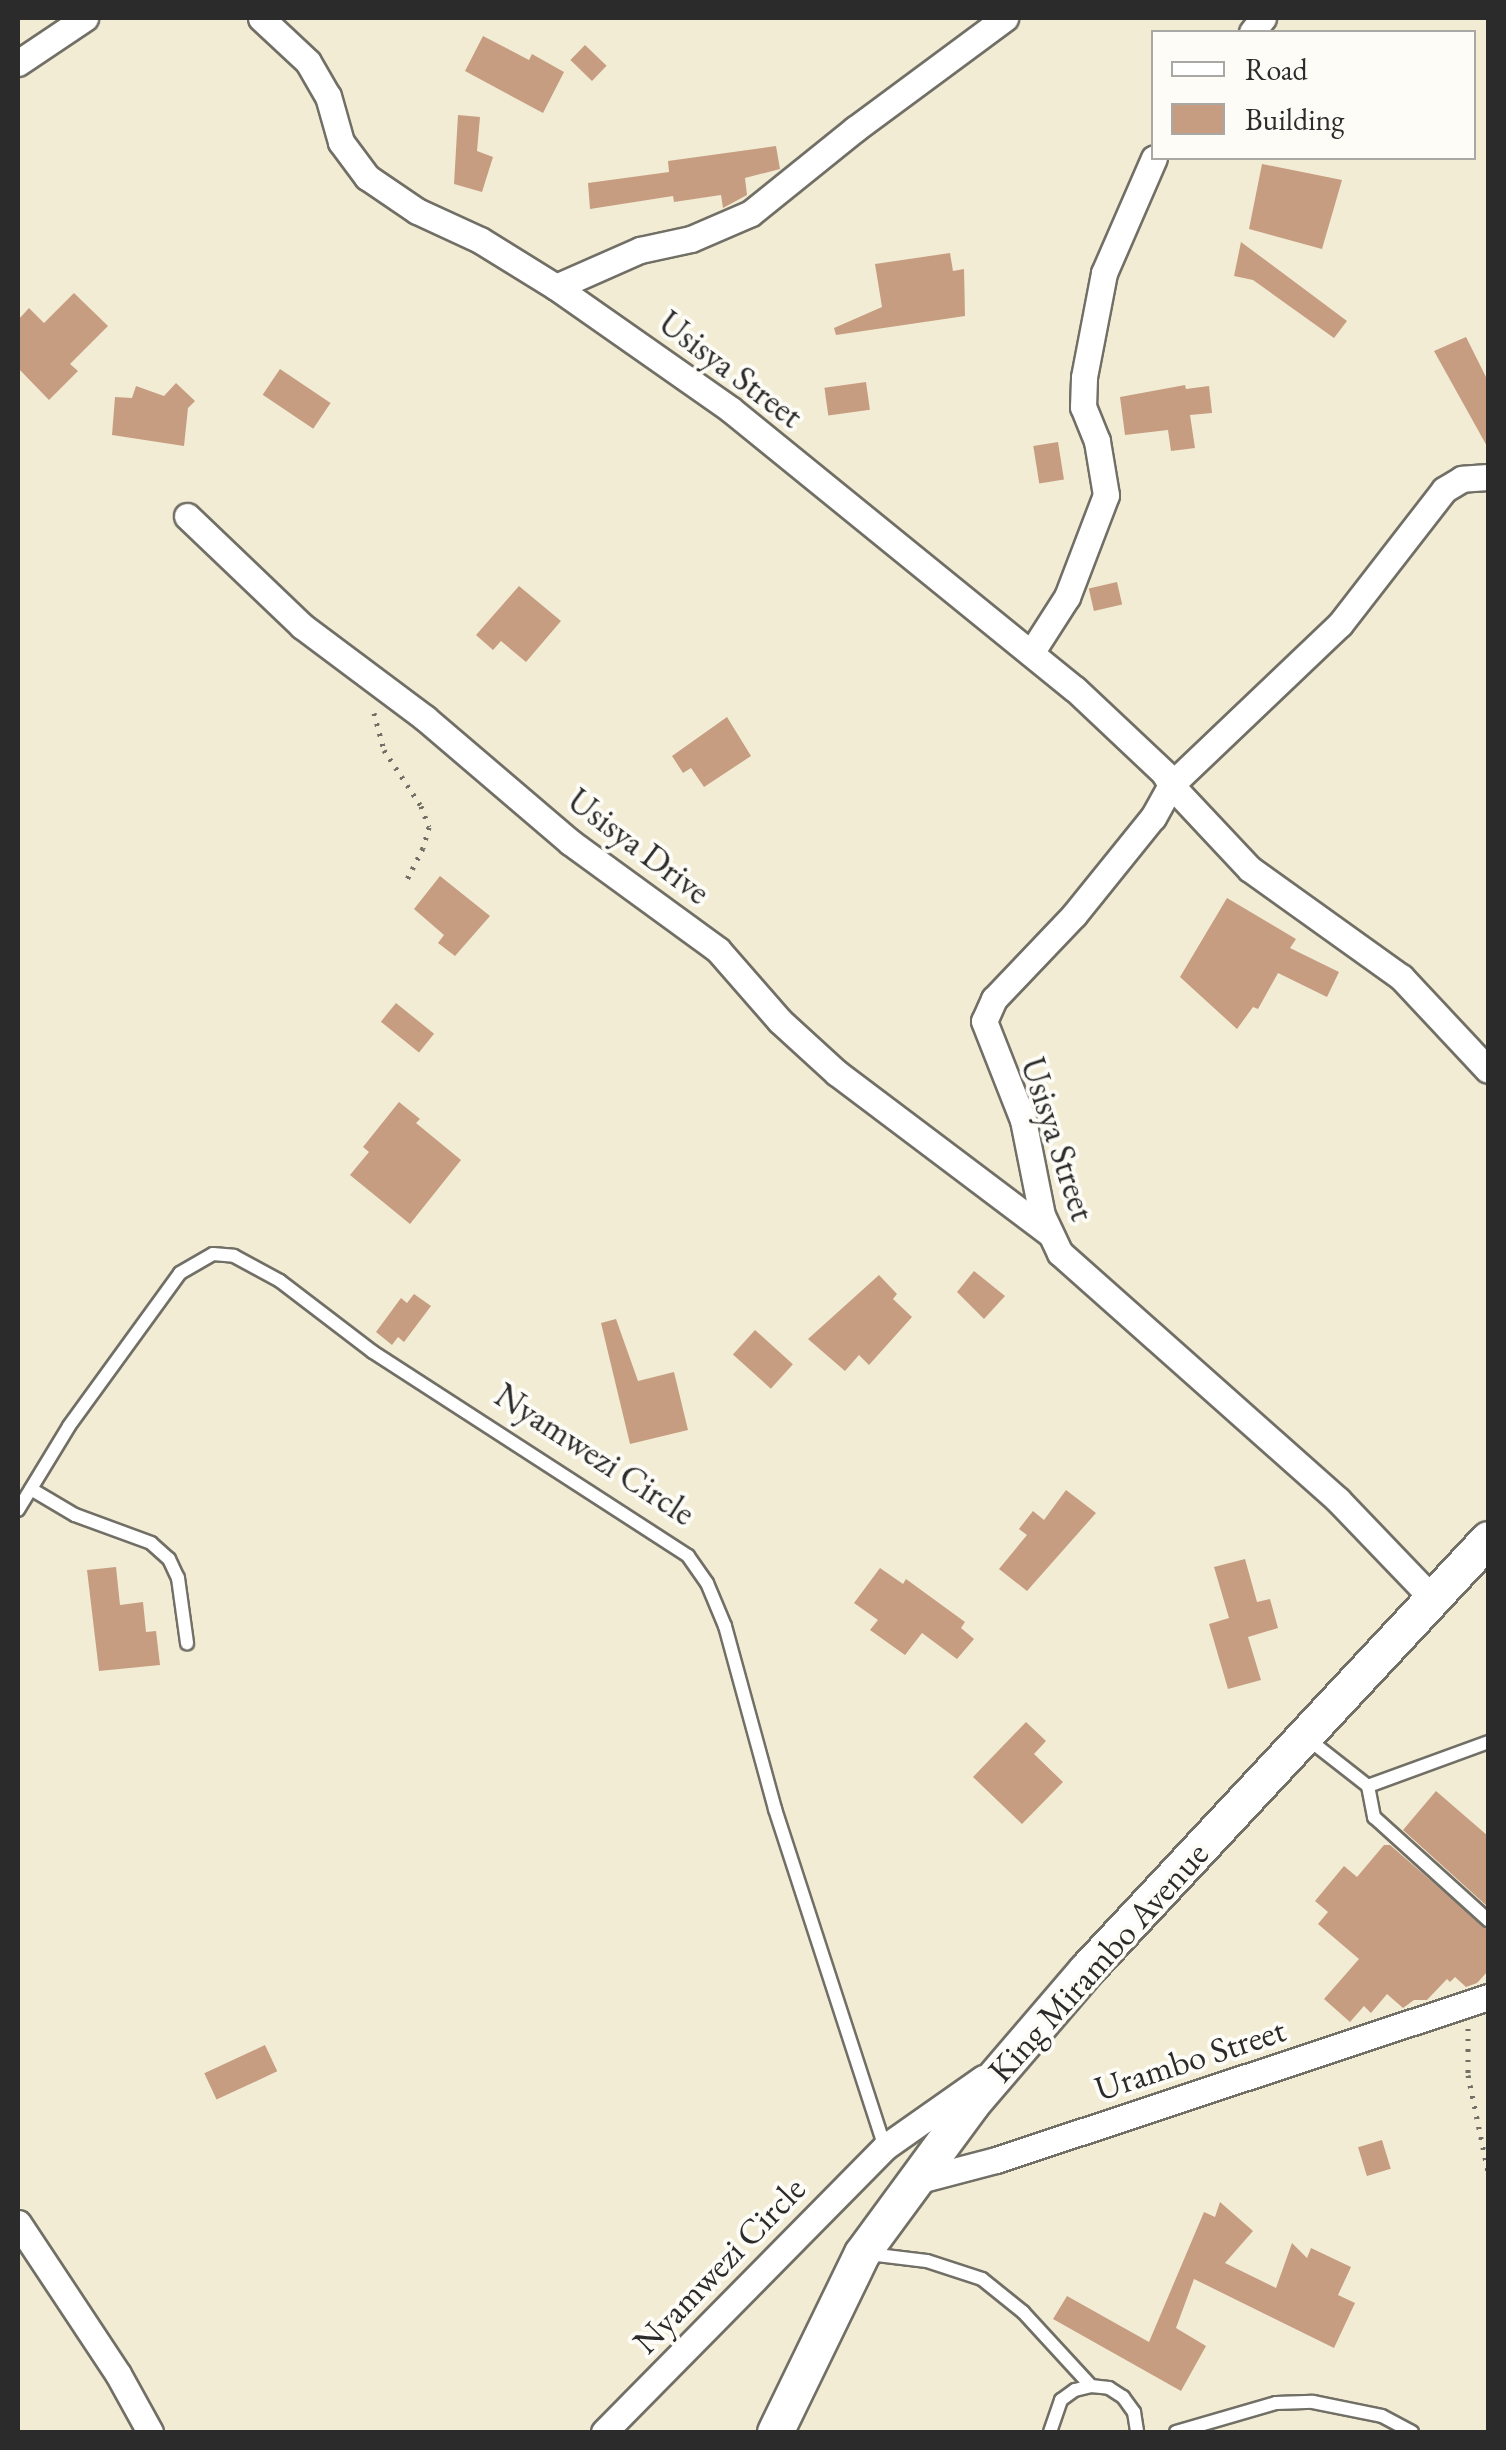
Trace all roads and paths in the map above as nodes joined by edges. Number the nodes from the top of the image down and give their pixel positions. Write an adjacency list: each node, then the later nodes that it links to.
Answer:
1 (84, 18): 4 (street)
2 (261, 18): 6 (street, Usisya Street)
3 (1005, 18): 6 (street)
4 (18, 62)
5 (1153, 160): 9 (street)
6 (556, 286): 9 (street, Usisya Street)
7 (1488, 477): 11 (street, Usisya Street)
8 (187, 516): 10 (street, Usisya Drive)
9 (1032, 653): 11 (street, Usisya Street)
10 (374, 680): 12 (path); 14 (street, Usisya Drive)
11 (1171, 785): 13 (street); 14 (street, Usisya Street)
12 (406, 879)
13 (1488, 1070)
14 (1048, 1232): 18 (street, Usisya Street)
15 (31, 1489): 16 (lane, Nyamwezi Circle); 19 (lane); 26 (lane, Nyamwezi Circle)
16 (18, 1510)
17 (1488, 1539): 18 (main road, King Mirambo Avenue)
18 (1433, 1599): 20 (main road, King Mirambo Avenue)
19 (188, 1643)
20 (1305, 1737): 22 (lane); 25 (main road, King Mirambo Avenue)
21 (1488, 1742): 22 (lane)
22 (1368, 1786): 23 (lane)
23 (1488, 1920)
24 (1478, 2001): 27 (path); 28 (street, Urambo Street)
25 (1004, 2064): 26 (street, Nyamwezi Circle); 28 (main road, King Mirambo Avenue)
26 (885, 2146): 33 (street, Nyamwezi Circle)
27 (1488, 2172)
28 (911, 2182): 30 (main road, King Mirambo Avenue)
29 (18, 2223): 32 (street)
30 (862, 2253): 31 (lane); 34 (main road, King Mirambo Avenue)
31 (1091, 2386): 35 (lane); 36 (lane)
32 (150, 2432)
33 (604, 2432)
34 (775, 2432)
35 (1050, 2432)
36 (1136, 2432)
37 (1176, 2432): 38 (lane)
38 (1412, 2432)

